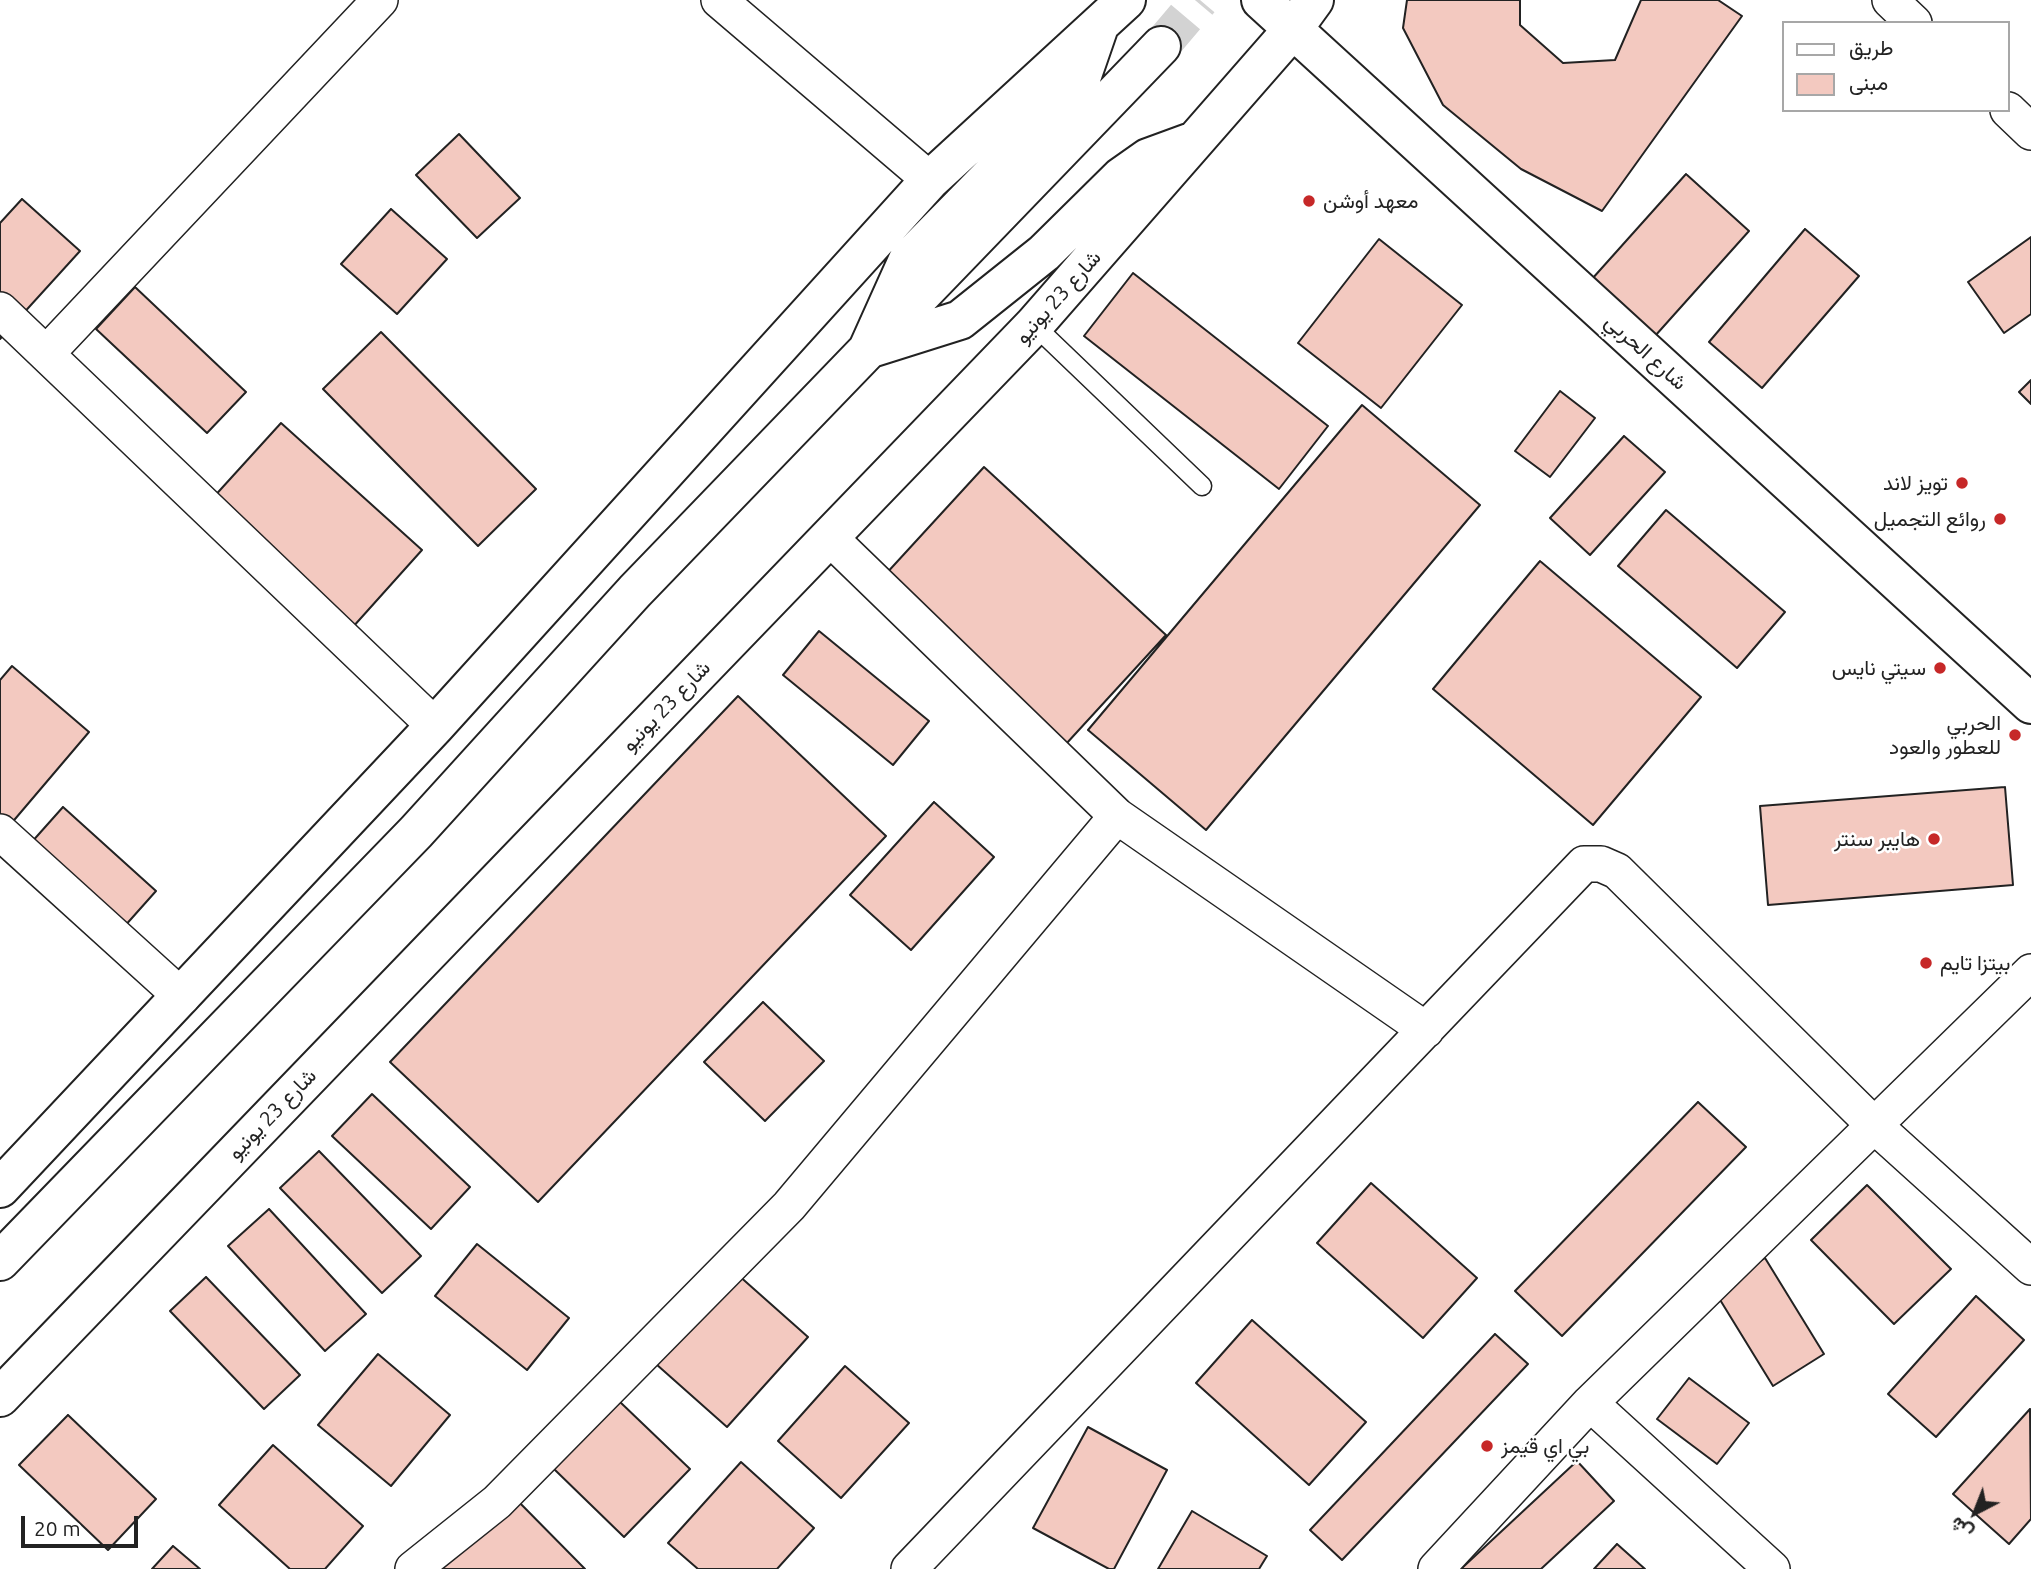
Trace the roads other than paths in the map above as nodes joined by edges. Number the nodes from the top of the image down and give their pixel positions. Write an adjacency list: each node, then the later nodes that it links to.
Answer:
1 (380, 0): 16 (street)
2 (719, 0): 12 (street)
3 (1261, 0): 6 (street, شارع الحربي)
4 (1890, 0): 7 (street)
5 (1113, 12): 12 (street); 15 (street)
6 (1304, 15): 11 (street, شارع 23 يونيو); 19 (street, شارع الحربي)
7 (1912, 21)
8 (1161, 46): 15 (street)
9 (2010, 112): 10 (street)
10 (2031, 132)
11 (1197, 139): 14 (street, شارع 23 يونيو); 15 (street)
12 (930, 180): 20 (street)
13 (0, 310): 16 (street)
14 (1034, 325): 17 (lane); 18 (street, شارع 23 يونيو)
15 (868, 349): 28 (street)
16 (46, 354): 20 (street)
17 (1202, 486)
18 (829, 537): 21 (street); 30 (street, شارع 23 يونيو)
19 (2031, 704)
20 (435, 726): 24 (street)
21 (1117, 816): 25 (street); 32 (street)
22 (0, 832): 24 (street)
23 (2031, 972): 26 (street)
24 (181, 997): 27 (street)
25 (1426, 1030): 26 (street); 33 (street)
26 (1875, 1126): 29 (street); 31 (street)
27 (0, 1188)
28 (0, 1261)
29 (2031, 1267)
30 (0, 1397)
31 (1590, 1403): 34 (street); 35 (street)
32 (413, 1569)
33 (909, 1569)
34 (1436, 1569)
35 (1772, 1569)

